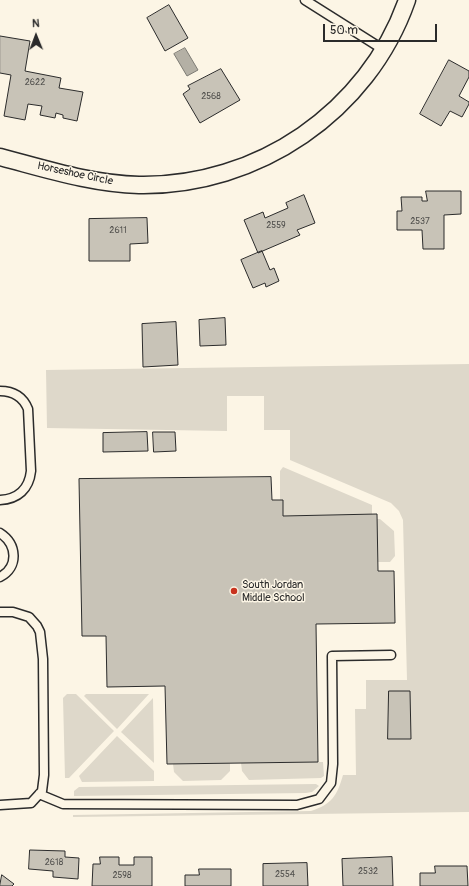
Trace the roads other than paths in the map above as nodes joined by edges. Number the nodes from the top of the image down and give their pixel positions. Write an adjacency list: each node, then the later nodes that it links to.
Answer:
1 (305, 0): 3 (lane)
2 (407, 0): 3 (street, Horseshoe Circle)
3 (384, 50): 4 (street, Horseshoe Circle)
4 (0, 157)
5 (0, 391): 6 (lane)
6 (0, 500)
7 (0, 533): 8 (lane)
8 (0, 577)
9 (0, 612): 11 (lane)
10 (390, 655): 11 (lane)
11 (39, 794): 12 (lane)
12 (0, 805)

